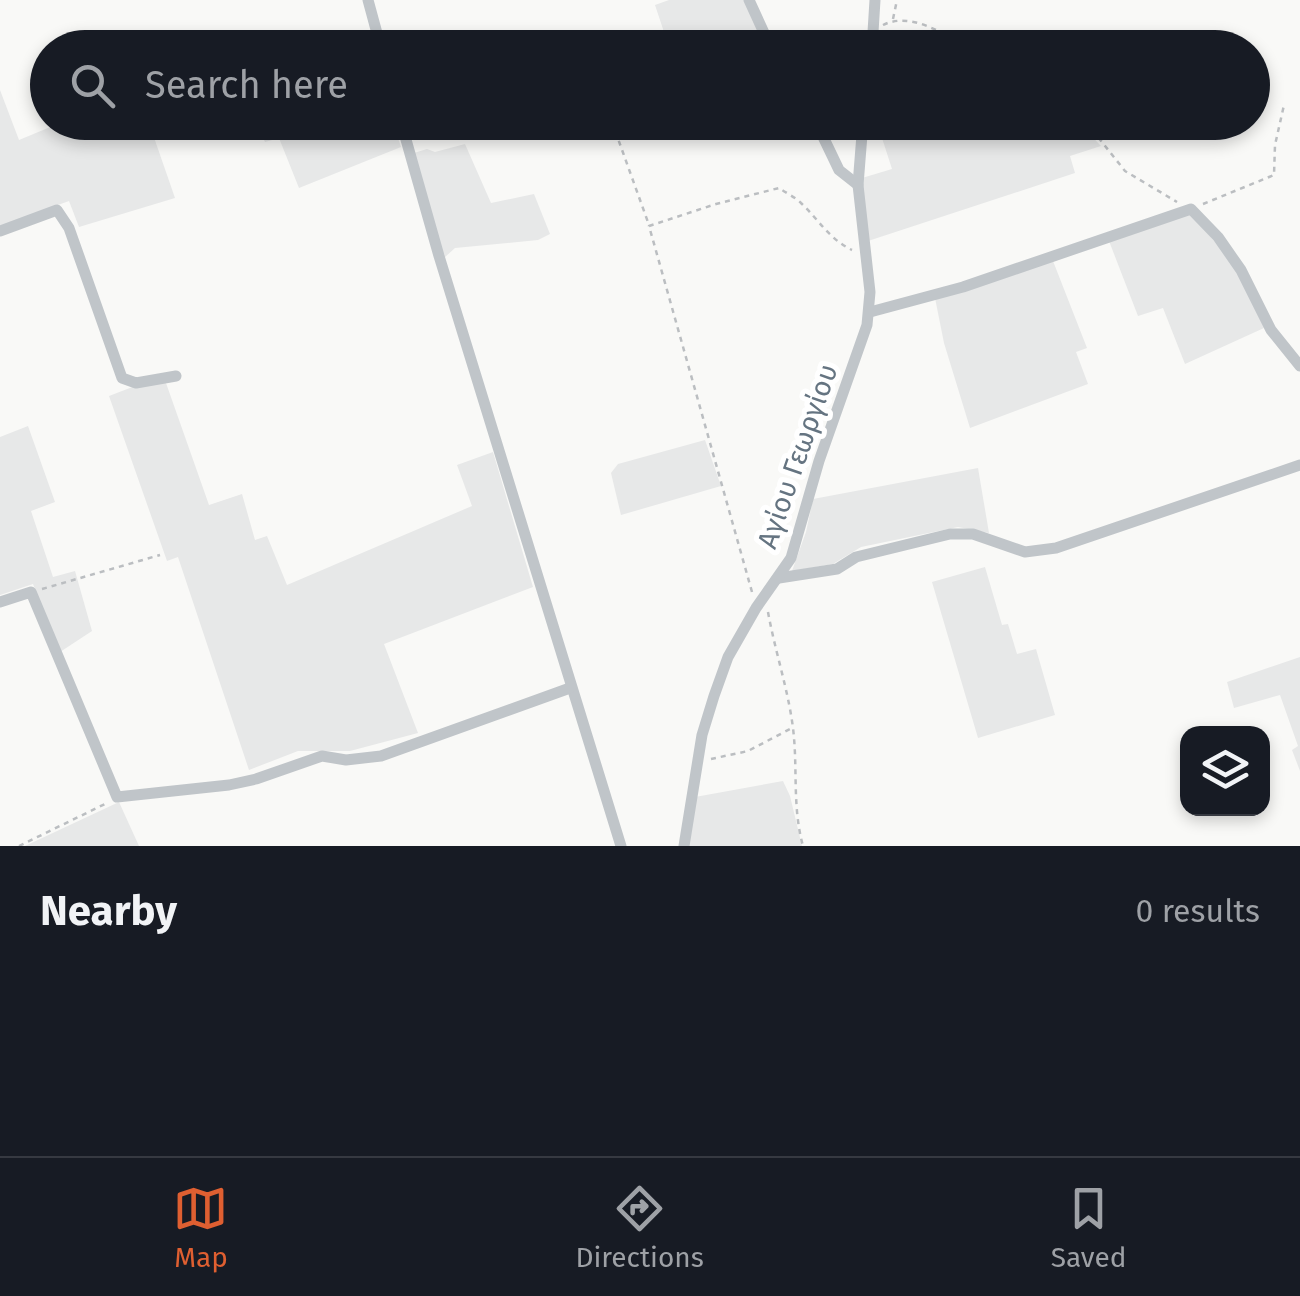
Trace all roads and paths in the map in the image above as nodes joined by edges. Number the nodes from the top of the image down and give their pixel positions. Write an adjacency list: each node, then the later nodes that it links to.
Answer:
1 (368, 0): 6 (street)
2 (749, 0): 7 (street)
3 (874, 0): 8 (street)
4 (897, 0): 5 (path)
5 (893, 20): 8 (path); 9 (path)
6 (376, 30)
7 (763, 30)
8 (873, 30)
9 (934, 30)
10 (1284, 105): 17 (path)
11 (407, 140): 31 (street)
12 (619, 140): 18 (path)
13 (823, 140): 16 (street)
14 (862, 140): 16 (street, Αγίου Γεωργίου)
15 (1100, 140): 17 (path)
16 (858, 185): 20 (street, Αγίου Γεωργίου)
17 (1191, 209): 21 (street); 22 (street)
18 (650, 226): 20 (path); 30 (path)
19 (0, 231): 23 (street)
20 (865, 255): 21 (street, Αγίου Γεωργίου)
21 (870, 312): 26 (street, Αγίου Γεωργίου)
22 (1300, 366)
23 (176, 376)
24 (1300, 466): 26 (street)
25 (160, 555): 27 (path)
26 (780, 578): 28 (street, Αγίου Γεωργίου)
27 (31, 592): 29 (street); 34 (street)
28 (766, 596): 30 (street, Αγίου Γεωργίου); 32 (path)
29 (0, 602)
30 (756, 608): 33 (street, Αγίου Γεωργίου)
31 (570, 688): 34 (street); 36 (street)
32 (793, 728): 33 (path); 38 (path)
33 (698, 760): 37 (street, Αγίου Γεωργίου)
34 (117, 798): 35 (path)
35 (18, 846)
36 (621, 846)
37 (684, 846)
38 (803, 846)

